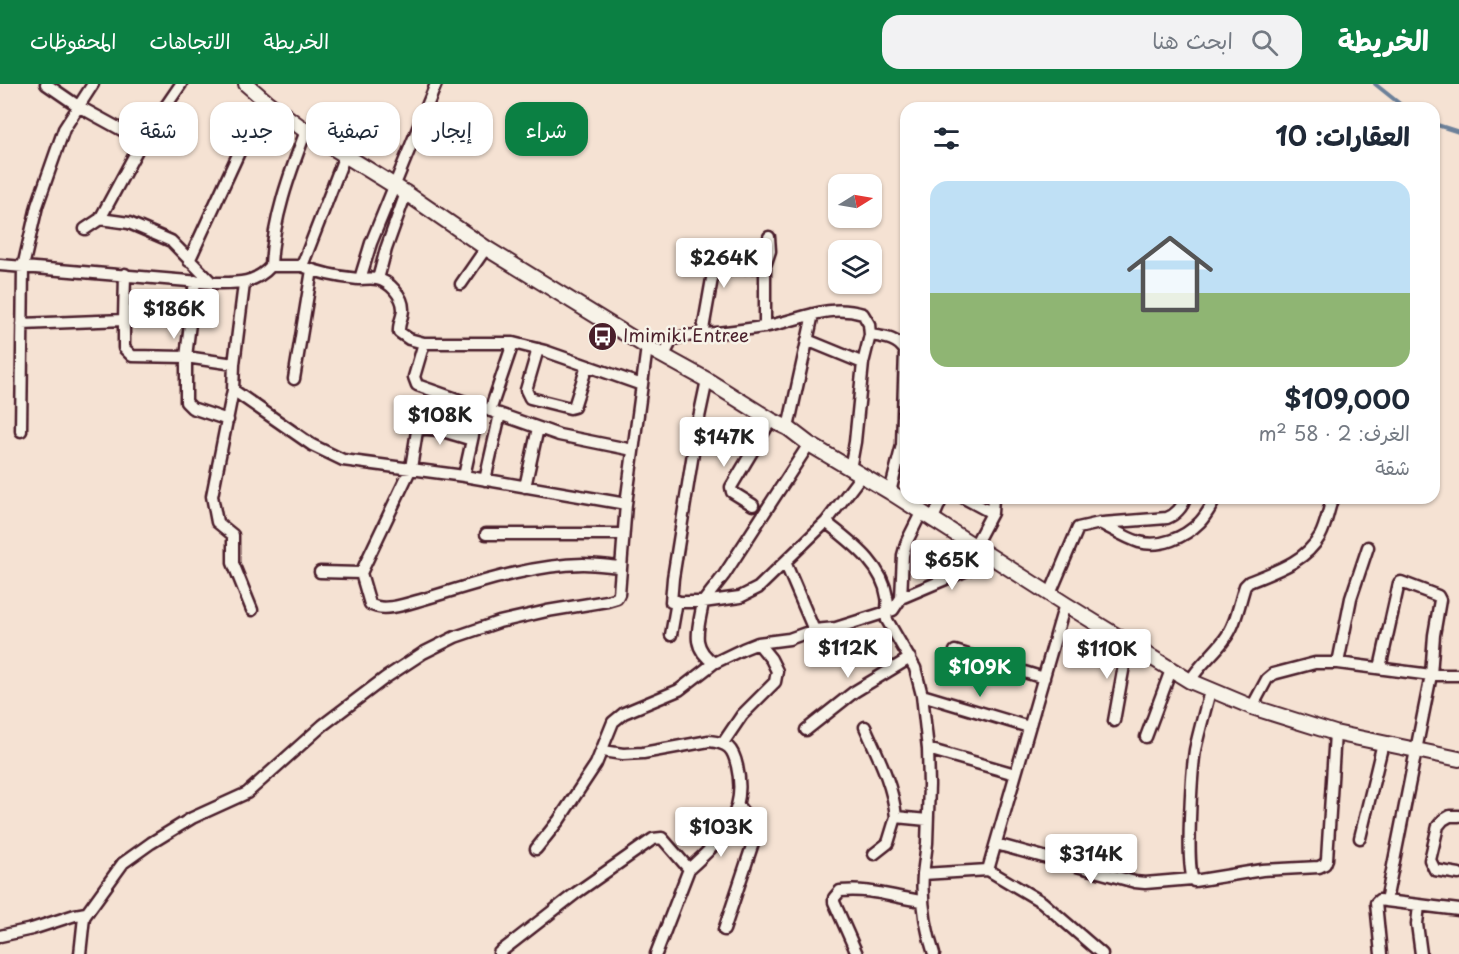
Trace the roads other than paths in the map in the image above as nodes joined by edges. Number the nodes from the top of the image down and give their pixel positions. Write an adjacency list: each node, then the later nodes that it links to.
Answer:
1 (46, 84): 8 (street)
2 (93, 84): 8 (street)
3 (181, 84): 6 (street)
4 (246, 84): 7 (street)
5 (435, 84): 16 (street)
6 (169, 102)
7 (267, 102)
8 (78, 106): 10 (street); 26 (street)
9 (294, 122): 11 (street)
10 (119, 128)
11 (306, 131): 24 (street)
12 (134, 156): 18 (street)
13 (237, 156): 22 (street)
14 (345, 156): 27 (street)
15 (347, 156): 16 (street)
16 (393, 185): 17 (street); 29 (street)
17 (406, 193): 21 (street); 30 (street)
18 (100, 219): 19 (street); 22 (street)
19 (85, 229)
20 (769, 237): 25 (street)
21 (486, 248): 34 (street); 45 (street)
22 (189, 261): 32 (street)
23 (0, 265): 26 (street)
24 (271, 266): 27 (street); 33 (street)
25 (765, 266): 38 (street); 39 (street)
26 (22, 267): 28 (street); 37 (street)
27 (307, 268): 29 (street); 52 (street)
28 (125, 274): 31 (street); 36 (street)
29 (360, 279): 30 (street)
30 (378, 279): 42 (street)
31 (195, 281): 32 (street); 48 (street)
32 (212, 283): 33 (street)
33 (244, 284): 50 (street)
34 (460, 284)
35 (813, 314): 38 (street); 40 (street); 41 (street)
36 (124, 320): 37 (street); 48 (street)
37 (22, 324): 61 (street)
38 (765, 327): 39 (street)
39 (702, 334): 47 (street)
40 (870, 335): 44 (street); 49 (street)
41 (807, 340): 49 (street); 60 (street)
42 (424, 343): 43 (street); 56 (street)
43 (513, 343): 46 (street); 56 (street)
44 (900, 344)
45 (647, 347): 47 (street); 54 (street)
46 (538, 350): 51 (street); 51 (street)
47 (664, 355): 53 (street)
48 (186, 357): 50 (street); 57 (street)
49 (863, 363): 67 (street)
50 (234, 364): 55 (street)
51 (587, 366): 54 (street)
52 (294, 379)
53 (707, 380): 58 (street); 97 (street)
54 (642, 385): 64 (street)
55 (233, 390): 57 (street); 66 (street)
56 (489, 411): 59 (street); 62 (street); 69 (street)
57 (228, 420): 100 (street)
58 (771, 420): 60 (street); 81 (street)
59 (538, 428): 64 (street); 70 (street)
60 (788, 428): 63 (street)
61 (21, 430)
62 (472, 440): 66 (street); 68 (street)
63 (809, 444): 67 (street); 98 (street)
64 (633, 450): 73 (street)
65 (900, 453): 71 (street)
66 (411, 468): 68 (street); 94 (street)
67 (855, 473): 71 (street); 84 (street)
68 (464, 476): 69 (street)
69 (485, 480): 70 (street)
70 (525, 487): 73 (street)
71 (890, 492): 72 (street)
72 (900, 499)
73 (626, 504): 87 (street)
74 (908, 504): 83 (street)
75 (937, 504): 83 (street)
76 (975, 504): 82 (street)
77 (993, 504): 82 (street)
78 (1182, 504): 85 (street)
79 (1212, 504): 85 (street)
80 (1331, 504): 115 (street)
81 (753, 505)
82 (992, 513): 88 (street)
83 (927, 517): 88 (street); 96 (street)
84 (826, 522): 91 (street); 101 (street)
85 (1100, 523): 95 (street)
86 (486, 534): 87 (street)
87 (623, 534): 92 (street)
88 (974, 547): 90 (street)
89 (1368, 547): 109 (street)
90 (993, 559): 95 (street); 96 (street)
91 (785, 562): 98 (street); 102 (street)
92 (620, 567): 94 (street); 149 (street)
93 (320, 573): 94 (street)
94 (361, 573)
95 (1050, 594): 99 (street)
96 (901, 598): 101 (street)
97 (677, 602): 98 (street); 103 (street)
98 (703, 602): 108 (street)
99 (1065, 604): 105 (street); 114 (street)
100 (252, 610)
101 (886, 612): 102 (street); 107 (street)
102 (814, 630): 104 (street)
103 (671, 634)
104 (758, 643): 108 (street); 126 (street)
105 (1128, 644): 111 (street); 119 (street)
106 (955, 651): 114 (street)
107 (910, 658): 117 (street); 122 (street)
108 (714, 663): 129 (street)
109 (1338, 663): 110 (street); 118 (street)
110 (1380, 668): 112 (street); 112 (street)
111 (1171, 670): 115 (street); 124 (street)
112 (1431, 675): 113 (street); 128 (street)
113 (1459, 675)
114 (1044, 678): 121 (street)
115 (1190, 681): 116 (street)
116 (1210, 691): 118 (street); 144 (street)
117 (922, 695): 121 (street); 127 (street)
118 (1252, 706): 123 (street)
119 (1114, 721)
120 (865, 727): 134 (street)
121 (1029, 727): 131 (street)
122 (806, 730)
123 (1335, 733): 125 (street); 144 (street)
124 (1146, 737)
125 (1383, 742): 128 (street); 136 (street)
126 (723, 743): 129 (street); 132 (street)
127 (928, 749): 131 (street); 135 (street)
128 (1418, 749): 130 (street); 146 (street)
129 (603, 751): 138 (street)
130 (1459, 759)
131 (1015, 774): 137 (street)
132 (739, 807): 140 (street); 150 (street)
133 (1459, 816): 143 (street)
134 (896, 817): 135 (street); 139 (street)
135 (927, 820): 142 (street)
136 (1360, 838)
137 (996, 844): 141 (street); 144 (street)
138 (536, 849)
139 (874, 854)
140 (689, 869): 152 (street); 154 (street)
141 (988, 870): 142 (street); 157 (street)
142 (923, 874): 145 (street)
143 (1459, 874)
144 (1192, 879)
145 (921, 901): 155 (street); 156 (street)
146 (1386, 901): 147 (street); 158 (street)
147 (1419, 905): 148 (street); 159 (street)
148 (1459, 910)
149 (86, 913): 151 (street); 153 (street)
150 (724, 930)
151 (0, 936)
152 (499, 953)
153 (80, 954)
154 (656, 954)
155 (857, 954)
156 (934, 954)
157 (1102, 954)
158 (1381, 954)
159 (1421, 954)

